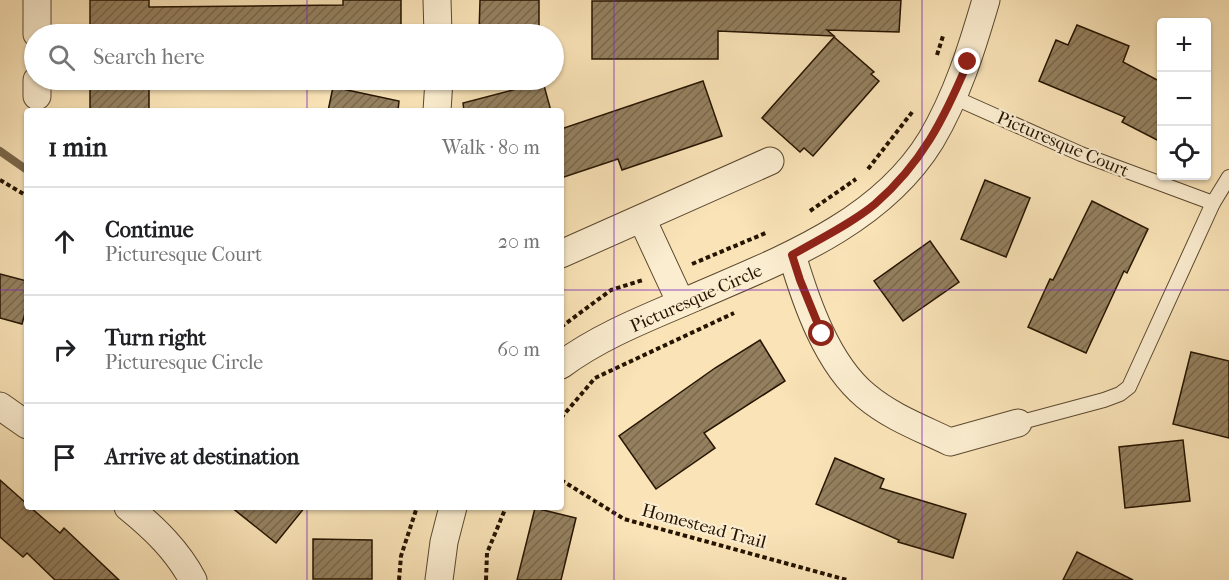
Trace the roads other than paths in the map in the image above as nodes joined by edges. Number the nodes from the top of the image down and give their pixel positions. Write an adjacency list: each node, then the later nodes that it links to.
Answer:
1 (37, 0): 4 (street)
2 (437, 0): 5 (street)
3 (986, 0): 7 (street, Picturesque Circle)
4 (37, 24)
5 (438, 24)
6 (438, 90): 8 (street)
7 (953, 97): 11 (lane, Picturesque Court); 14 (street, Picturesque Circle)
8 (437, 108)
9 (770, 161): 12 (street)
10 (1229, 177): 11 (lane)
11 (1213, 203): 19 (lane)
12 (642, 219): 13 (street); 15 (street)
13 (564, 253)
14 (792, 255): 15 (street, Picturesque Circle); 19 (street)
15 (681, 303): 16 (street, Picturesque Circle)
16 (564, 363)
17 (0, 406): 18 (street)
18 (24, 423)
19 (1018, 423)
20 (132, 510): 22 (street)
21 (452, 510): 23 (street)
22 (193, 580)
23 (439, 580)

